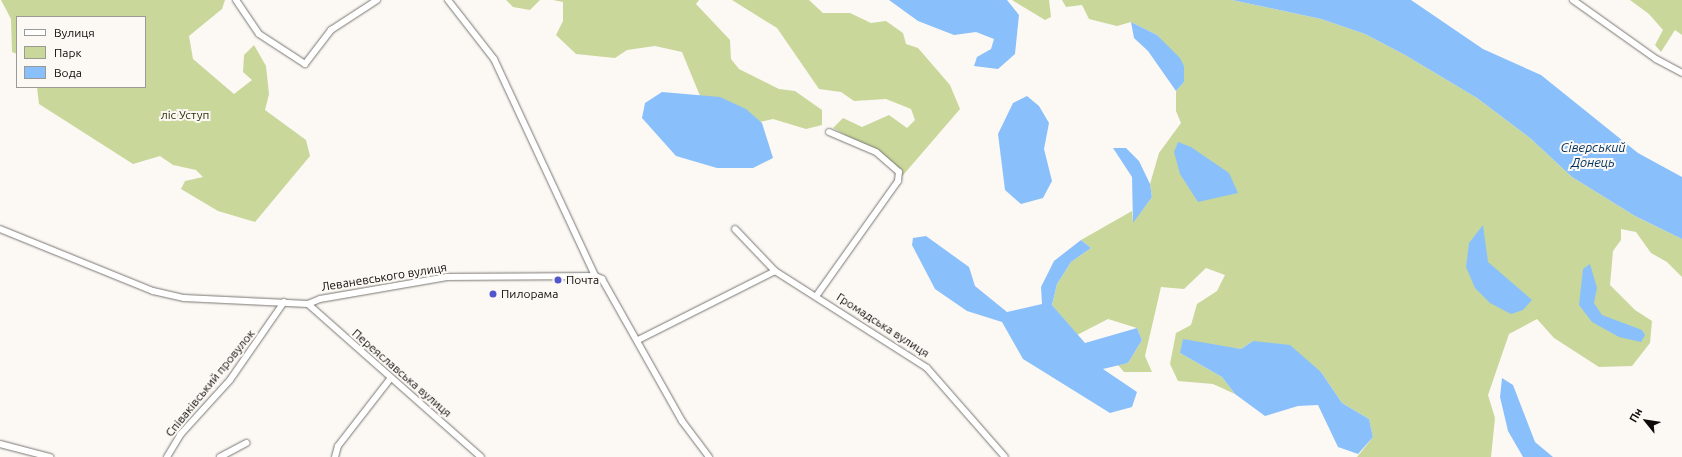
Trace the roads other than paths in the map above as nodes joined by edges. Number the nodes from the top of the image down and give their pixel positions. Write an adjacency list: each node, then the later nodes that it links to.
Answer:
1 (236, 0): 2 (street)
2 (377, 0)
3 (448, 0): 10 (street)
4 (1573, 0): 5 (street)
5 (1682, 73)
6 (829, 132): 11 (street)
7 (0, 229): 12 (street, Леваневського вулиця)
8 (735, 229): 9 (street, Громадська вулиця)
9 (775, 271): 11 (street, Громадська вулиця); 14 (street)
10 (595, 276): 13 (street, Леваневського вулиця); 14 (street)
11 (817, 295): 24 (street, Громадська вулиця)
12 (284, 302): 13 (street, Леваневського вулиця); 19 (street, Співаківський провулок)
13 (308, 304): 15 (street, Переяславська вулиця)
14 (638, 340): 23 (street)
15 (390, 379): 21 (street); 22 (street, Переяславська вулиця)
16 (246, 443): 20 (street)
17 (0, 444): 18 (street)
18 (50, 457)
19 (166, 457)
20 (220, 457)
21 (334, 457)
22 (481, 457)
23 (709, 457)
24 (1005, 457)

